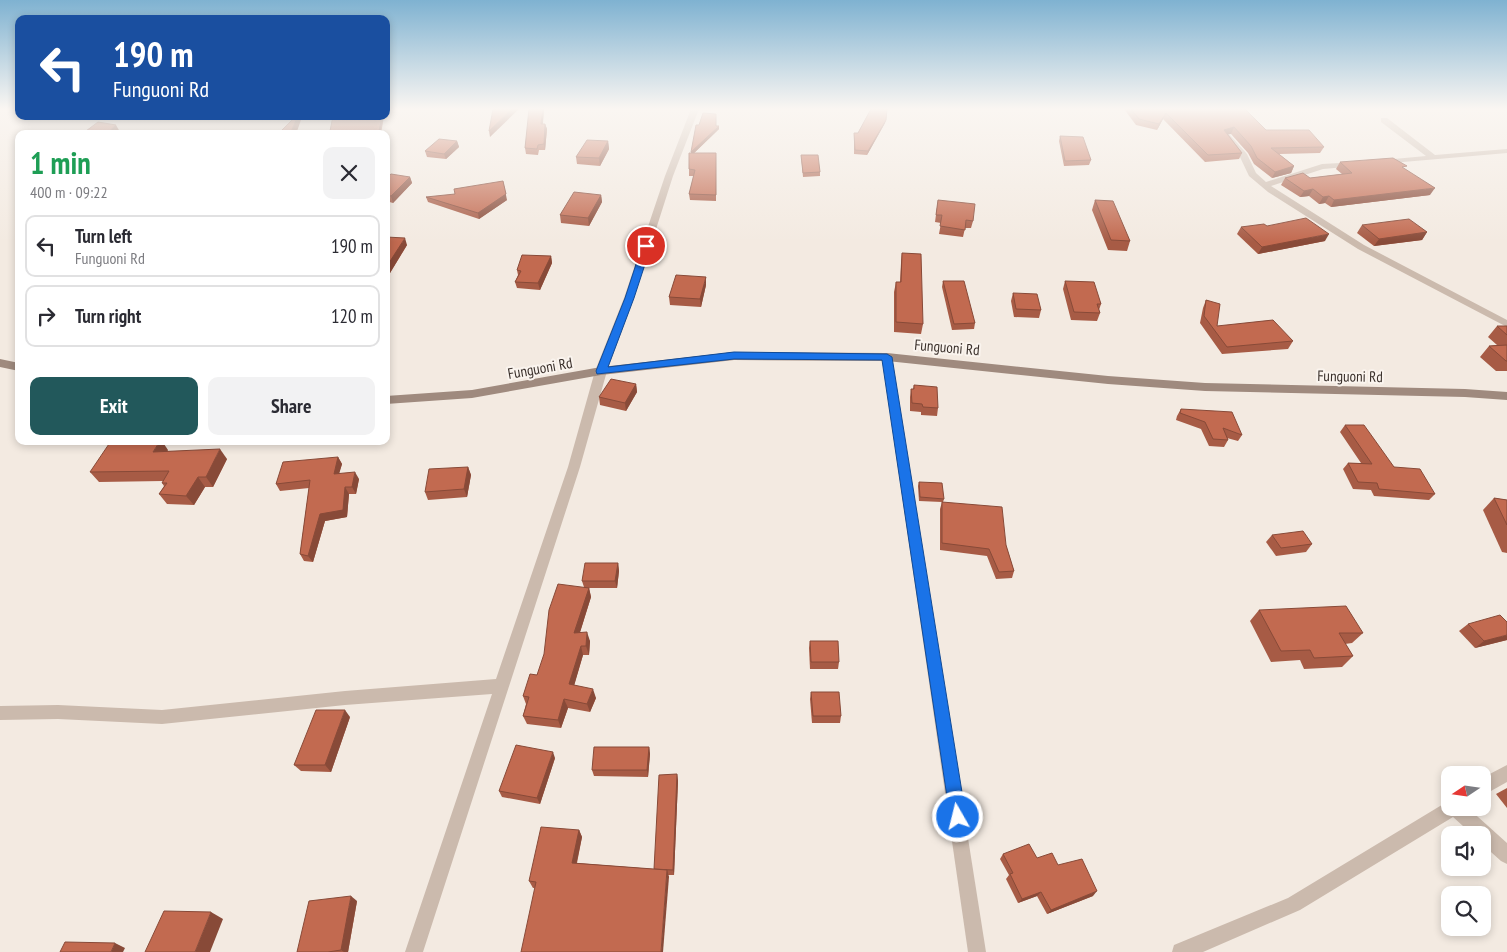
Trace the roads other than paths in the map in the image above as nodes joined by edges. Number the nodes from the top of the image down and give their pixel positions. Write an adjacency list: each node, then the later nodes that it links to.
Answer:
1 (678, 153): 13 (street)
2 (1242, 153): 8 (street)
3 (1428, 153): 5 (street)
4 (1482, 153): 5 (street)
5 (1434, 158): 6 (street)
6 (1374, 163)
7 (1364, 164): 8 (street)
8 (1265, 185): 9 (street)
9 (1507, 324)
10 (887, 357): 13 (street, Funguoni Rd); 14 (street, Funguoni Rd); 24 (street)
11 (0, 363): 12 (street)
12 (15, 366)
13 (601, 371): 15 (street, Funguoni Rd); 16 (street)
14 (1507, 396)
15 (390, 400)
16 (501, 686): 17 (street); 23 (street)
17 (0, 713)
18 (1507, 773): 19 (street)
19 (1491, 783)
20 (1441, 814): 25 (street)
21 (1465, 816): 22 (street)
22 (1507, 855)
23 (414, 952)
24 (977, 952)
25 (1182, 952)

